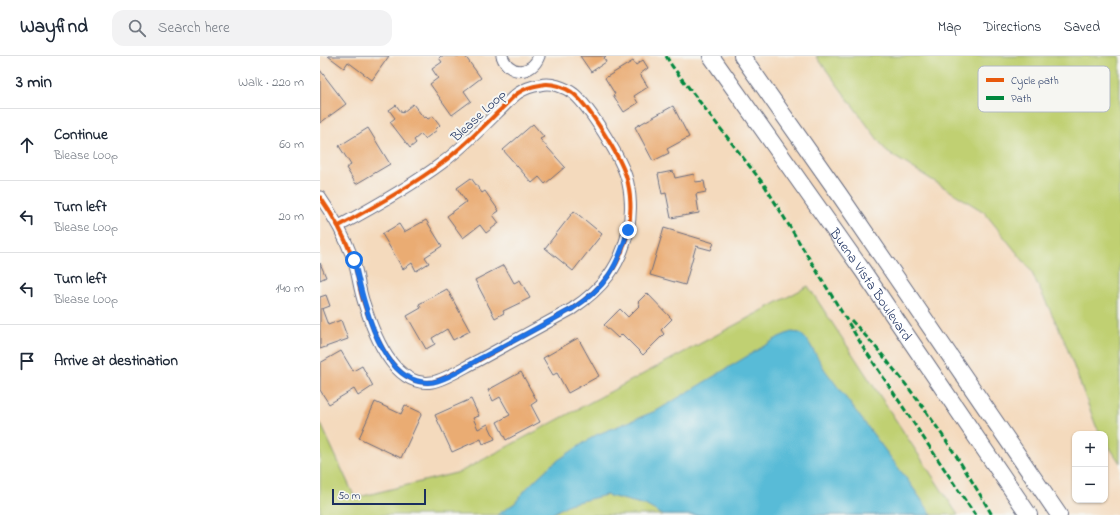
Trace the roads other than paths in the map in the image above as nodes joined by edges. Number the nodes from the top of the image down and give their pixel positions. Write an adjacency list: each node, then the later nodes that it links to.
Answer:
1 (502, 56): 5 (street)
2 (539, 56): 5 (street)
3 (711, 56): 9 (main road, Buena Vista Boulevard)
4 (742, 56): 10 (main road, Buena Vista Boulevard)
5 (525, 70): 6 (street)
6 (530, 87): 8 (street, Blease Loop); 8 (street, Blease Loop)
7 (320, 197): 8 (street, Blease Loop)
8 (339, 226)
9 (1029, 515)
10 (1059, 515)

